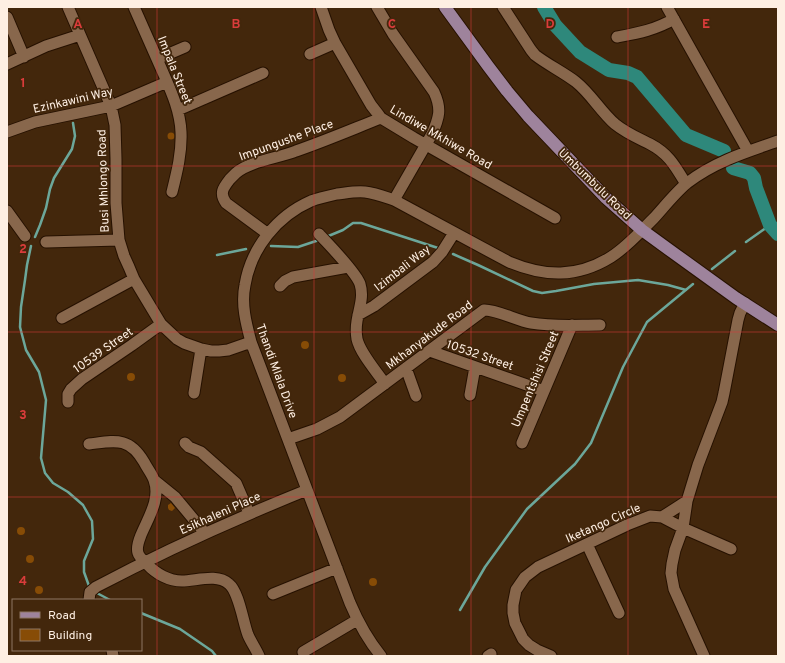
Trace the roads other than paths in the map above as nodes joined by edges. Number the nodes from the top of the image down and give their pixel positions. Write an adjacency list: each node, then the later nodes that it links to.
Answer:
1 (68, 7): 10 (street, Busi Mhlongo Road)
2 (134, 7): 16 (street, Impala Street)
3 (321, 7): 12 (street, Lindiwe Mkhiwe Road)
4 (376, 7): 25 (street)
5 (445, 7): 32 (main road, Umbumbulu Road)
6 (503, 7): 27 (street)
7 (667, 7): 9 (street)
8 (7, 17): 15 (street)
9 (674, 19): 11 (street); 26 (street)
10 (80, 35): 15 (street); 20 (street, Busi Mhlongo Road)
11 (617, 37)
12 (334, 43): 14 (street); 22 (street, Lindiwe Mkhiwe Road)
13 (185, 47): 16 (street)
14 (310, 54)
15 (24, 56): 17 (street)
16 (158, 60): 19 (street, Impala Street)
17 (7, 64)
18 (263, 73): 21 (street)
19 (167, 82): 20 (street, Ezinkawini Way); 21 (street, Impala Street)
20 (111, 106): 23 (street, Ezinkawini Way); 37 (street, Busi Mhlongo Road)
21 (178, 110): 28 (street, Impala Street)
22 (382, 118): 25 (street, Lindiwe Mkhiwe Road); 34 (street, Impungushe Place)
23 (7, 132)
24 (778, 141): 26 (street, Thandi Mlala Drive)
25 (427, 144): 29 (street); 31 (street, Lindiwe Mkhiwe Road)
26 (748, 151): 27 (street, Thandi Mlala Drive)
27 (686, 184): 32 (street, Thandi Mlala Drive)
28 (172, 192)
29 (394, 200): 33 (street, Thandi Mlala Drive); 34 (street, Thandi Mlala Drive)
30 (7, 211): 36 (street)
31 (555, 218)
32 (642, 230): 33 (street, Thandi Mlala Drive); 42 (main road, Umbumbulu Road)
33 (454, 233): 43 (street, Izimbali Way)
34 (268, 234): 49 (street, Thandi Mlala Drive)
35 (319, 234): 39 (street)
36 (25, 236)
37 (119, 240): 38 (street); 40 (street, Busi Mhlongo Road)
38 (46, 242)
39 (348, 267): 41 (street); 43 (street)
40 (134, 279): 44 (street); 45 (street, Busi Mhlongo Road)
41 (280, 286)
42 (745, 304): 48 (main road, Umbumbulu Road); 66 (street)
43 (358, 315): 54 (street)
44 (62, 318)
45 (161, 324): 50 (street, Busi Mhlongo Road); 59 (street, 10539 Street)
46 (572, 325): 47 (street, Mkhanyakude Road); 51 (street, Mkhanyakude Road); 55 (street, Umpentshisi Street)
47 (600, 325)
48 (778, 325)
49 (251, 342): 50 (street, Busi Mhlongo Road); 60 (street, Thandi Mlala Drive)
50 (201, 349): 56 (street)
51 (430, 351): 52 (street, 10532 Street); 53 (street, Mkhanyakude Road)
52 (475, 367): 55 (street, 10532 Street); 58 (street)
53 (406, 368): 54 (street, Mkhanyakude Road); 57 (street)
54 (385, 384): 60 (street, Mkhanyakude Road)
55 (544, 391): 62 (street, Umpentshisi Street)
56 (194, 393)
57 (416, 396)
58 (470, 396)
59 (68, 402)
60 (288, 439): 65 (street, Thandi Mlala Drive)
61 (185, 442): 67 (street)
62 (522, 443)
63 (89, 444): 64 (street)
64 (154, 480): 70 (street); 73 (street)
65 (307, 490): 67 (street, Esikhaleni Place); 74 (street, Thandi Mlala Drive)
66 (687, 501): 68 (street); 69 (street)
67 (249, 513): 70 (street, Esikhaleni Place)
68 (662, 517): 69 (street); 71 (street, Iketango Circle)
69 (683, 528): 72 (street); 83 (street)
70 (205, 533): 73 (street, Esikhaleni Place)
71 (587, 544): 77 (street); 82 (street, Iketango Circle)
72 (731, 548)
73 (145, 562): 76 (street, Esikhaleni Place); 80 (street)
74 (337, 568): 75 (street); 78 (street, Thandi Mlala Drive)
75 (273, 594)
76 (88, 599)
77 (619, 613)
78 (357, 620): 79 (street); 81 (street, Thandi Mlala Drive)
79 (303, 652)
80 (259, 656)
81 (381, 656)
82 (551, 656)
83 (704, 656)

